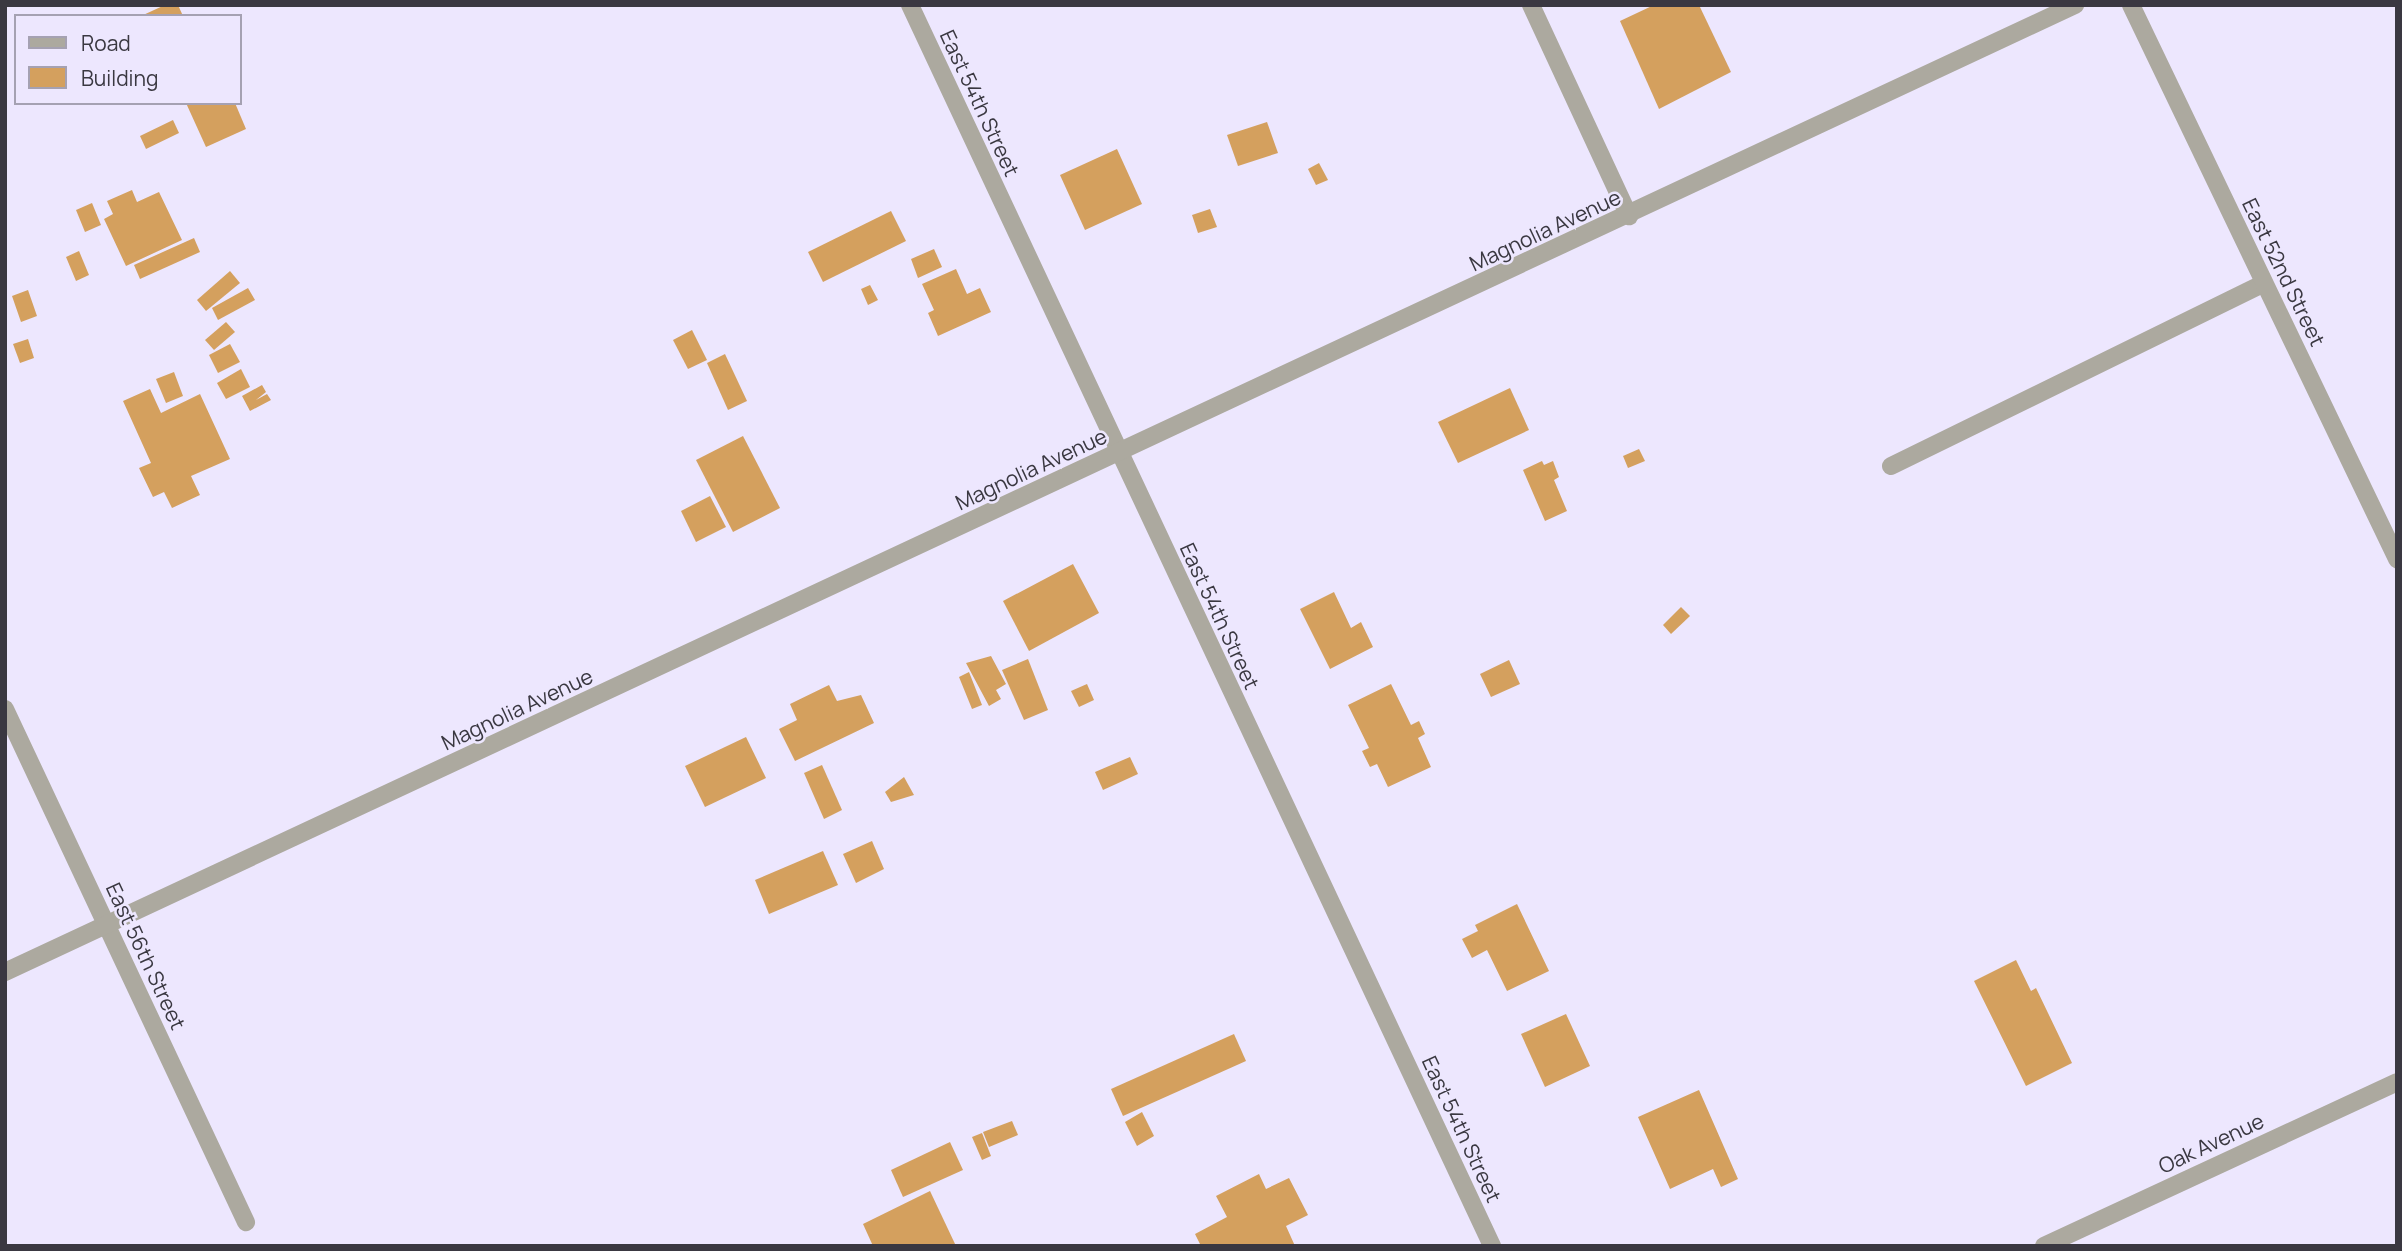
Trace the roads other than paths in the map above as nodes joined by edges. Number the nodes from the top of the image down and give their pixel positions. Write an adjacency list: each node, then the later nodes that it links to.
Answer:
1 (910, 5): 7 (street, East 54th Street)
2 (1531, 5): 5 (street)
3 (2075, 5): 5 (street, Magnolia Avenue)
4 (2131, 5): 6 (street, East 52nd Street)
5 (1629, 216): 7 (street, Magnolia Avenue)
6 (2264, 282): 8 (street); 9 (street, East 52nd Street)
7 (1118, 454): 11 (street, Magnolia Avenue); 15 (street, East 54th Street)
8 (1891, 466)
9 (2397, 559)
10 (5, 709): 11 (street, East 56th Street)
11 (106, 925): 12 (street, Magnolia Avenue); 14 (street, East 56th Street)
12 (5, 972)
13 (2397, 1082): 16 (street, Oak Avenue)
14 (246, 1222)
15 (1492, 1246)
16 (2044, 1246)

